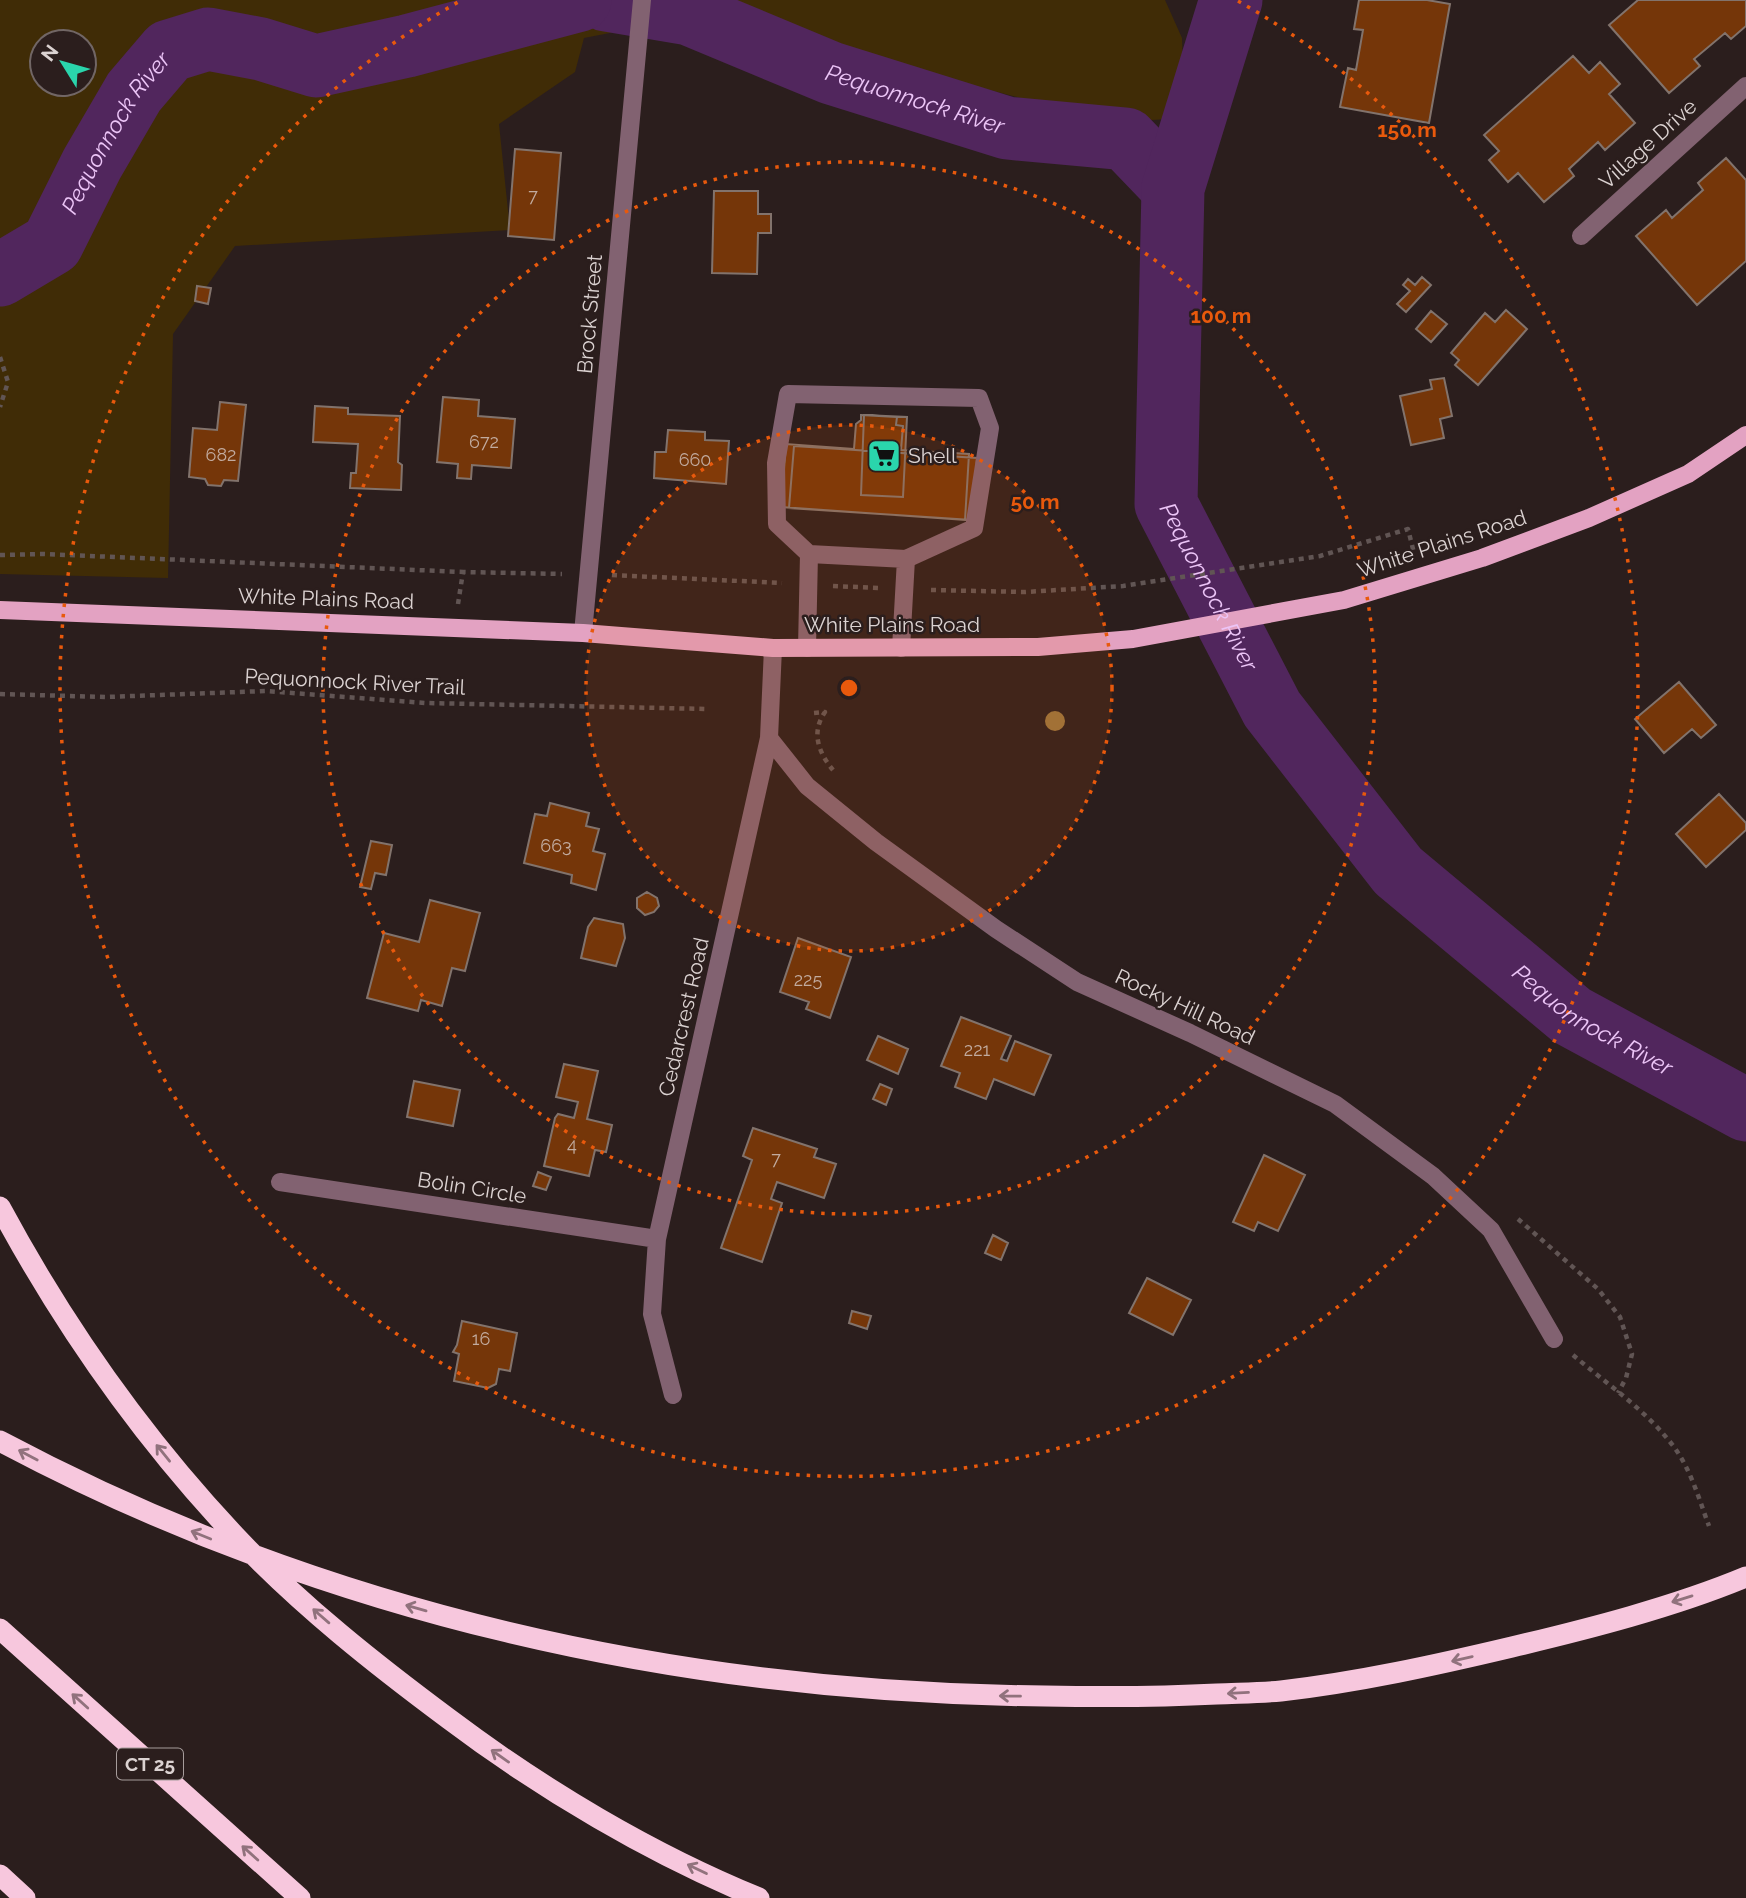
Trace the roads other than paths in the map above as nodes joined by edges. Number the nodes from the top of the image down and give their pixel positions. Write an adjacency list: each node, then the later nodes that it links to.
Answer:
1 (642, 0): 8 (street, Brock Street)
2 (1746, 86): 3 (street, Village Drive)
3 (1581, 236)
4 (1746, 435): 11 (main road, White Plains Road)
5 (809, 554): 6 (street); 6 (street); 10 (street)
6 (906, 559): 11 (street)
7 (0, 610): 8 (main road, White Plains Road)
8 (583, 633): 9 (main road, White Plains Road)
9 (773, 648): 10 (main road, White Plains Road); 12 (street, Cedarcrest Road)
10 (807, 648): 11 (main road, White Plains Road)
11 (901, 648)
12 (769, 738): 15 (street, Cedarcrest Road); 16 (street, Rocky Hill Road)
13 (280, 1182): 15 (street, Bolin Circle)
14 (0, 1207): 24 (highway, one-way to 14)
15 (657, 1239): 17 (street, Cedarcrest Road)
16 (1554, 1339)
17 (673, 1395)
18 (0, 1441): 19 (highway, one-way to 18)
19 (1746, 1577)
20 (0, 1629): 23 (highway, CT 25, one-way to 20)
21 (0, 1875): 22 (highway)
22 (25, 1898)
23 (300, 1898)
24 (759, 1898)

